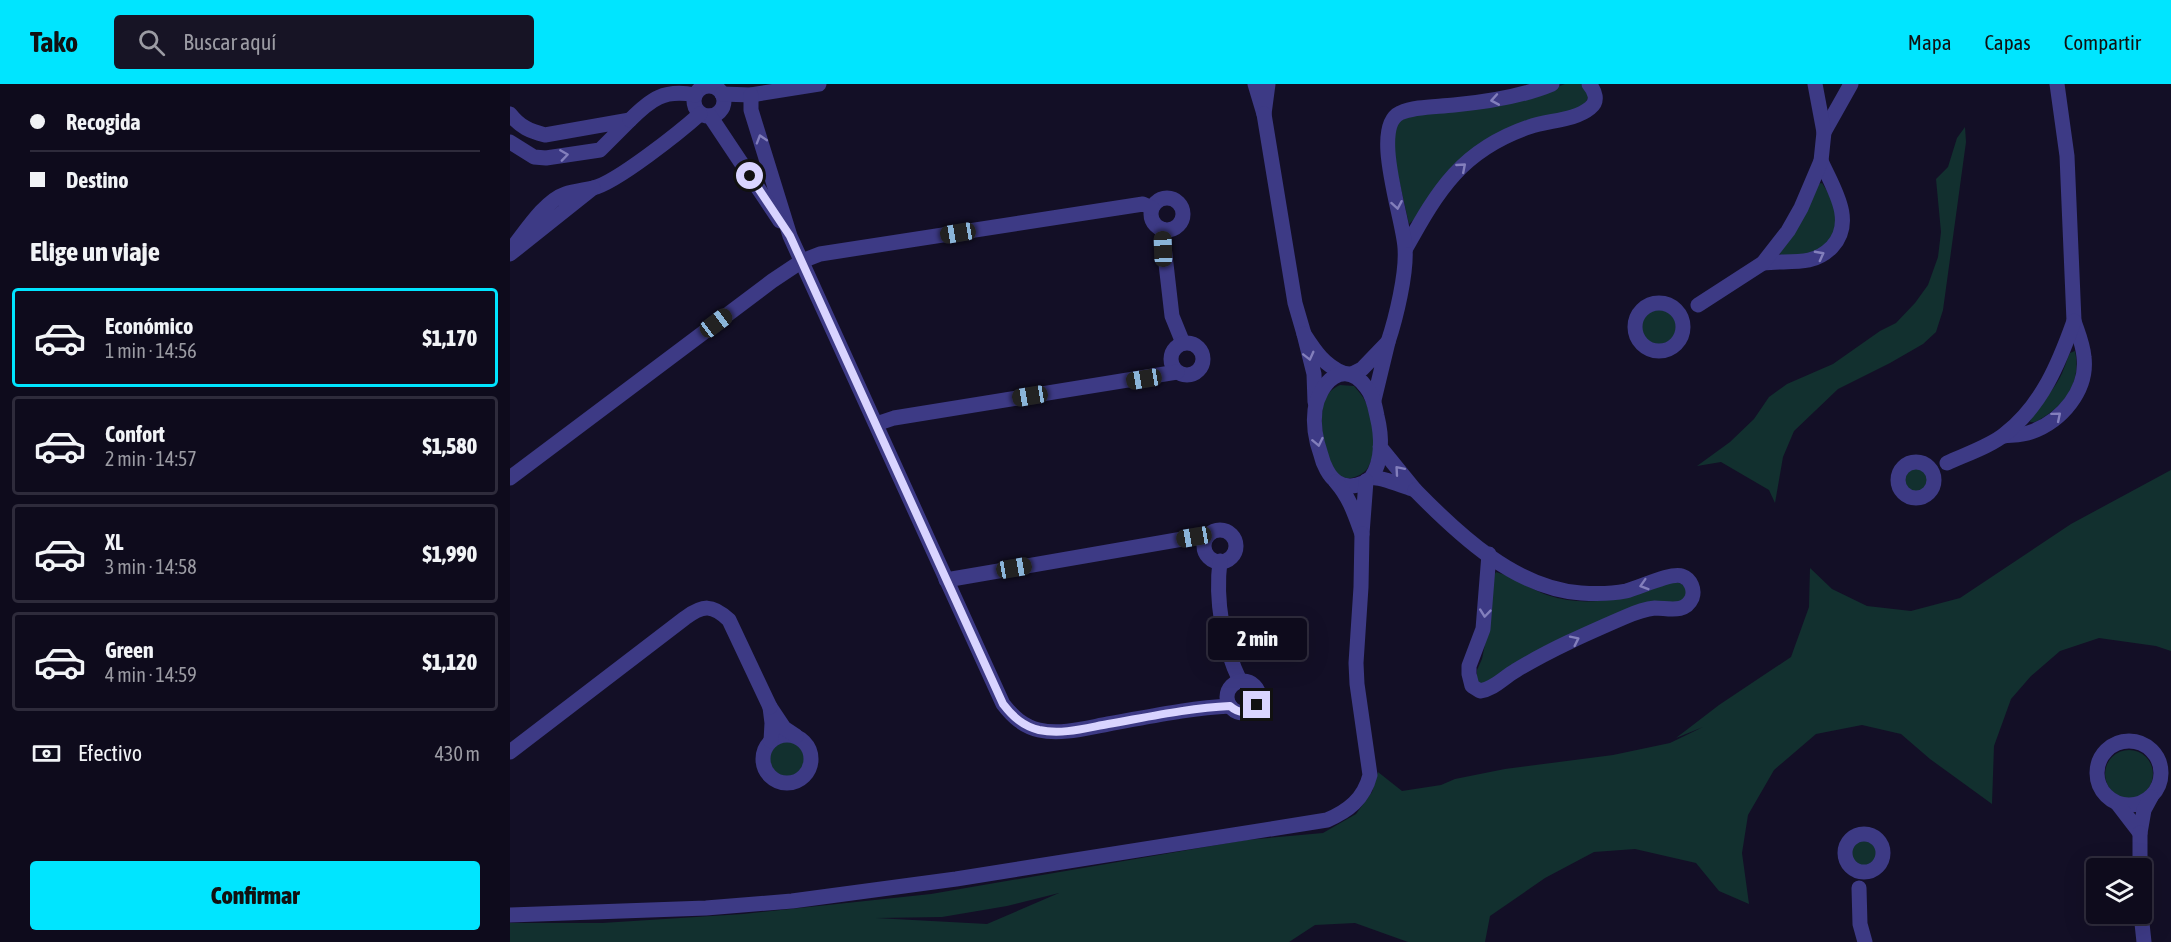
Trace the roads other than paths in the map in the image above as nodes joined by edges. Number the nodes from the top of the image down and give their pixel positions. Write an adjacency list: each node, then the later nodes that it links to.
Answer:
1 (819, 84): 11 (street)
2 (1256, 84): 13 (street)
3 (1268, 84): 13 (street)
4 (1552, 84): 22 (street, one-way to 22)
5 (1589, 84): 22 (street, one-way to 5)
6 (1815, 84): 16 (street)
7 (1851, 84): 16 (street)
8 (2058, 84): 28 (street)
9 (722, 94): 10 (street); 11 (street); 14 (street)
10 (695, 95): 14 (street); 15 (street)
11 (751, 95): 21 (street, one-way to 11)
12 (510, 114): 15 (street)
13 (1264, 114): 30 (street)
14 (705, 115): 21 (street); 23 (street)
15 (630, 120): 17 (street, one-way to 15)
16 (1824, 132): 18 (street)
17 (510, 142)
18 (1821, 162): 25 (street); 25 (street, one-way to 18)
19 (1152, 208): 20 (street); 20 (street); 24 (street)
20 (1162, 229): 32 (street)
21 (790, 236): 24 (street)
22 (1406, 248): 31 (street)
23 (510, 253)
24 (802, 261): 37 (street); 42 (street)
25 (1763, 262): 26 (street)
26 (1698, 305): 27 (street); 29 (street)
27 (1671, 306): 29 (street); 29 (street)
28 (2074, 321): 38 (street); 38 (street, one-way to 28)
29 (1683, 328)
30 (1304, 334): 34 (street); 36 (street, one-way to 36)
31 (1388, 342): 34 (street); 35 (street)
32 (1183, 344): 33 (street); 33 (street)
33 (1178, 372): 37 (street)
34 (1348, 374): 35 (street); 36 (street)
35 (1374, 400): 39 (street)
36 (1315, 410): 45 (street, one-way to 45)
37 (876, 424): 51 (street)
38 (2004, 436): 40 (street)
39 (1380, 447): 43 (street); 46 (street, one-way to 39)
40 (1947, 463): 41 (street); 44 (street)
41 (1926, 464): 44 (street); 44 (street)
42 (510, 478)
43 (1369, 480): 45 (street); 46 (street); 47 (street)
44 (1935, 481)
45 (1336, 482): 47 (street)
46 (1415, 490): 49 (street)
47 (1362, 534): 65 (street)
48 (1205, 540): 50 (street); 50 (street); 51 (street)
49 (1489, 554): 49 (street, one-way to 49)
50 (1221, 561): 52 (street)
51 (946, 580): 53 (street)
52 (1240, 681): 53 (street); 53 (street)
53 (1230, 706)
54 (770, 707): 55 (street); 56 (street); 57 (street)
55 (796, 736): 56 (street); 56 (street)
56 (771, 741)
57 (510, 752)
58 (2151, 797): 59 (street); 59 (street); 60 (street)
59 (2117, 803): 60 (street)
60 (2140, 833): 61 (street)
61 (2140, 858)
62 (1851, 867): 63 (street); 63 (street); 64 (street)
63 (1871, 870): 64 (street)
64 (1859, 888): 67 (street)
65 (510, 915)
66 (2142, 924): 68 (street)
67 (1865, 942)
68 (2144, 942)

